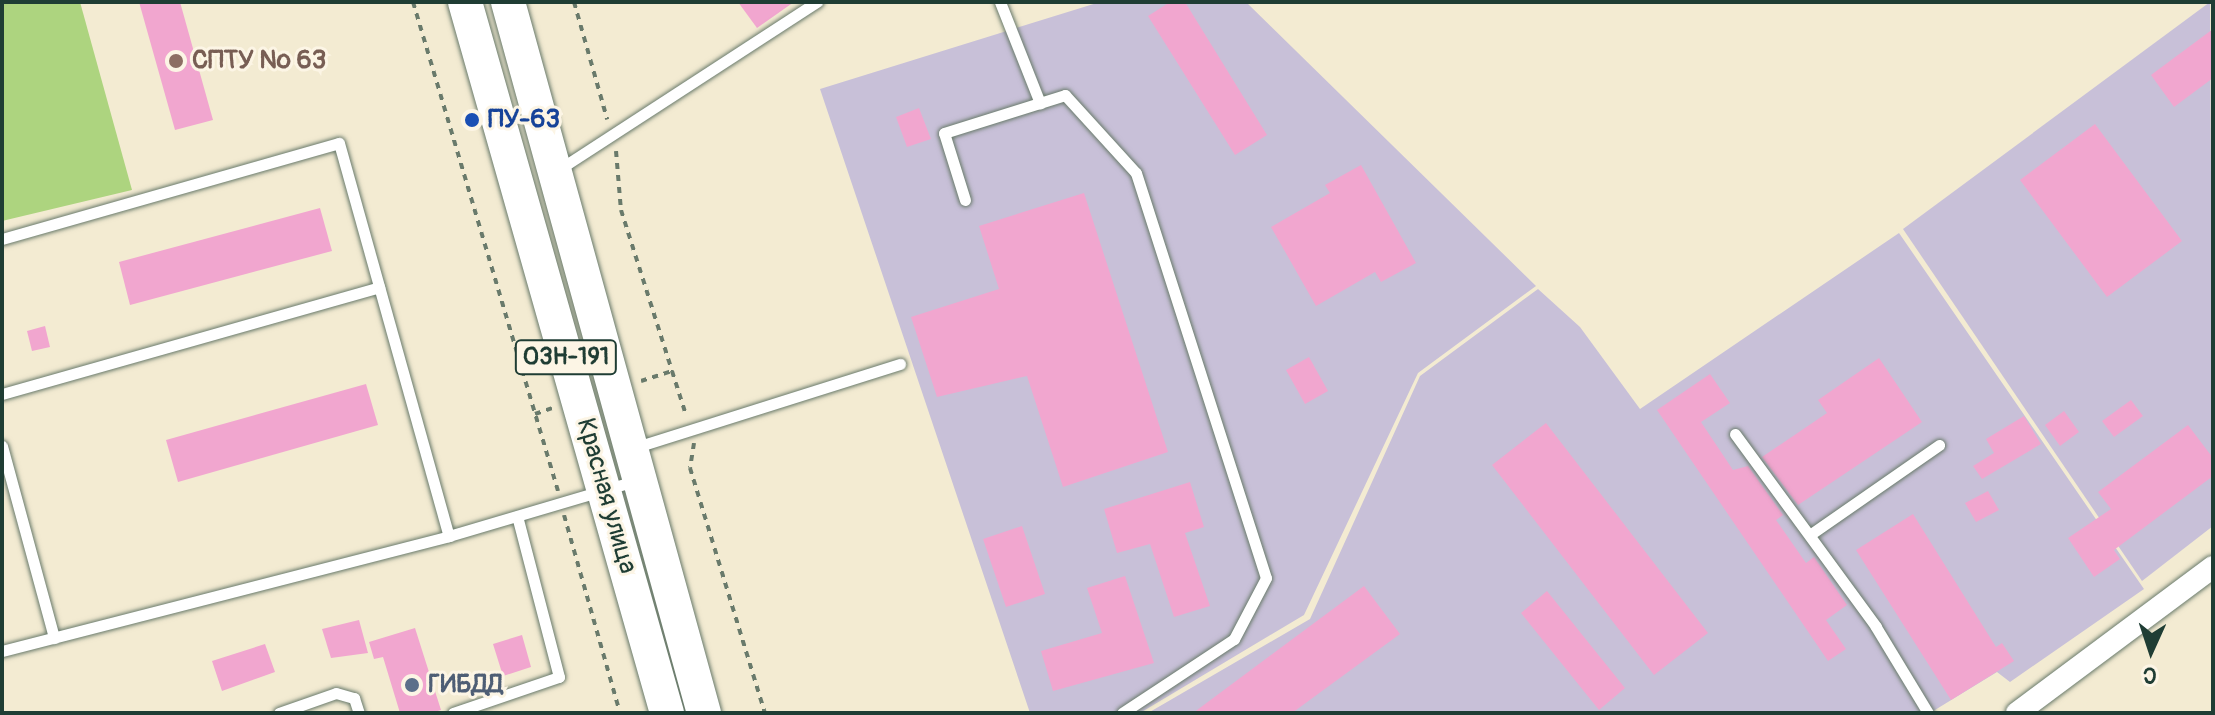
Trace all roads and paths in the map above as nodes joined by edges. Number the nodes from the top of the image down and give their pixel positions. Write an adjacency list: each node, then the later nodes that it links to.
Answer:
1 (413, 2): 18 (path)
2 (465, 2): 17 (main road, Красная улица / 03Н-191)
3 (508, 2): 9 (main road, Красная улица / 03Н-191)
4 (574, 2): 8 (path)
5 (817, 2): 8 (lane)
6 (1000, 2): 7 (lane)
7 (1040, 103): 10 (lane); 40 (lane)
8 (612, 135): 9 (lane); 14 (path)
9 (554, 172): 15 (main road, Красная улица / 03Н-191)
10 (965, 200)
11 (2, 239): 12 (lane)
12 (379, 287): 16 (lane); 28 (lane)
13 (900, 364): 19 (lane)
14 (672, 371): 15 (path); 19 (path)
15 (614, 389): 23 (main road, Красная улица / 03Н-191)
16 (2, 394)
17 (579, 400): 18 (path); 24 (main road, Красная улица / 03Н-191)
18 (535, 414): 25 (path)
19 (690, 430): 23 (lane); 39 (path)
20 (1735, 434): 27 (lane)
21 (1939, 445): 27 (lane)
22 (2, 446): 30 (lane)
23 (634, 464): 24 (lane); 38 (main road, Красная улица / 03Н-191)
24 (605, 490): 25 (lane); 37 (main road, Красная улица / 03Н-191)
25 (562, 504): 26 (lane); 36 (path)
26 (517, 516): 28 (lane); 35 (lane)
27 (1811, 534): 41 (lane)
28 (449, 536): 30 (lane)
29 (2213, 567): 42 (street)
30 (54, 638): 31 (lane)
31 (2, 651)
32 (295, 710): 33 (lane); 34 (lane)
33 (279, 713)
34 (359, 713)
35 (453, 713)
36 (620, 713)
37 (667, 713)
38 (704, 713)
39 (765, 713)
40 (1122, 713)
41 (1928, 713)
42 (2017, 713)

